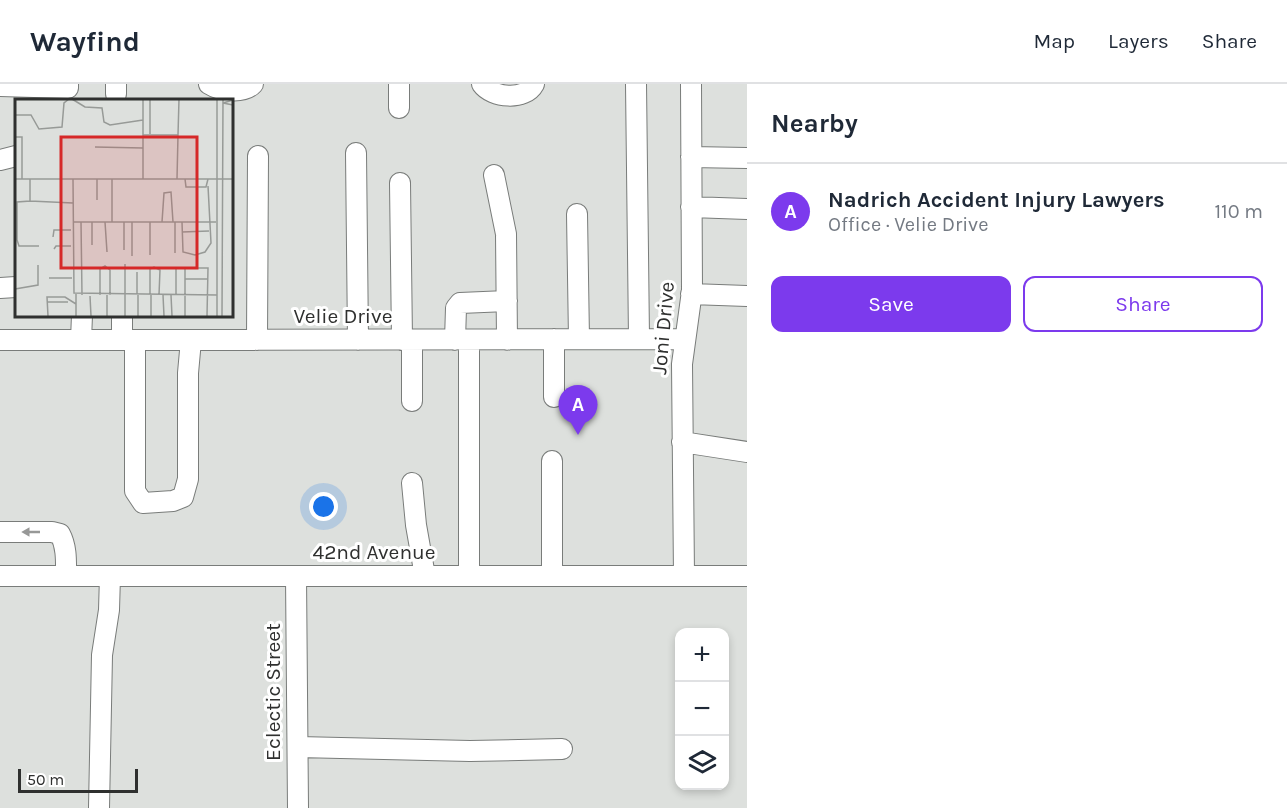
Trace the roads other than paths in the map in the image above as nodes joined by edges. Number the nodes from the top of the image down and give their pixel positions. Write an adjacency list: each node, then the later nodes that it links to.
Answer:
1 (68, 84): 9 (street)
2 (209, 84): 3 (street)
3 (253, 84)
4 (399, 84): 10 (street)
5 (482, 84): 6 (street)
6 (534, 84)
7 (636, 84): 29 (street)
8 (691, 84): 14 (street, Joni Drive)
9 (0, 86)
10 (399, 108)
11 (356, 153): 38 (street)
12 (15, 156): 16 (street)
13 (258, 156): 37 (street)
14 (691, 157): 15 (street); 19 (street, Joni Drive)
15 (747, 158)
16 (0, 160)
17 (494, 175): 26 (street)
18 (400, 183): 39 (street)
19 (691, 207): 20 (street); 24 (street, Joni Drive)
20 (747, 209)
21 (577, 214): 31 (street)
22 (15, 287): 23 (street)
23 (0, 288)
24 (691, 294): 25 (street); 32 (street, Joni Drive)
25 (747, 296)
26 (507, 301): 40 (street); 41 (street)
27 (82, 316): 34 (street)
28 (122, 316): 35 (street)
29 (639, 338): 31 (street, Velie Drive); 32 (street, Velie Drive)
30 (554, 339): 31 (street, Velie Drive); 41 (street, Velie Drive); 42 (street)
31 (579, 339)
32 (685, 339): 44 (street, Joni Drive)
33 (0, 340): 34 (street, Velie Drive)
34 (81, 340): 35 (street, Velie Drive)
35 (128, 340): 36 (street, Velie Drive); 36 (street)
36 (191, 340): 37 (street, Velie Drive)
37 (257, 340): 38 (street, Velie Drive)
38 (358, 340): 39 (street, Velie Drive)
39 (407, 340): 40 (street, Velie Drive); 43 (street)
40 (462, 340): 41 (street, Velie Drive); 54 (street)
41 (507, 340)
42 (554, 396)
43 (412, 400)
44 (682, 442): 45 (street); 56 (street, Joni Drive)
45 (747, 452)
46 (552, 461): 55 (street)
47 (412, 483): 53 (street)
48 (0, 532): 50 (street, one-way to 48)
49 (0, 576): 50 (street, 42nd Avenue)
50 (66, 576): 51 (street, 42nd Avenue)
51 (110, 576): 52 (street, 42nd Avenue); 60 (street)
52 (296, 576): 53 (street, 42nd Avenue); 58 (street, Eclectic Street)
53 (425, 576): 54 (street, 42nd Avenue)
54 (468, 576): 55 (street, 42nd Avenue)
55 (552, 576): 56 (street, 42nd Avenue)
56 (684, 576): 57 (street, 42nd Avenue)
57 (747, 576)
58 (298, 747): 59 (street); 61 (street, Eclectic Street)
59 (562, 749)
60 (99, 808)
61 (298, 808)

